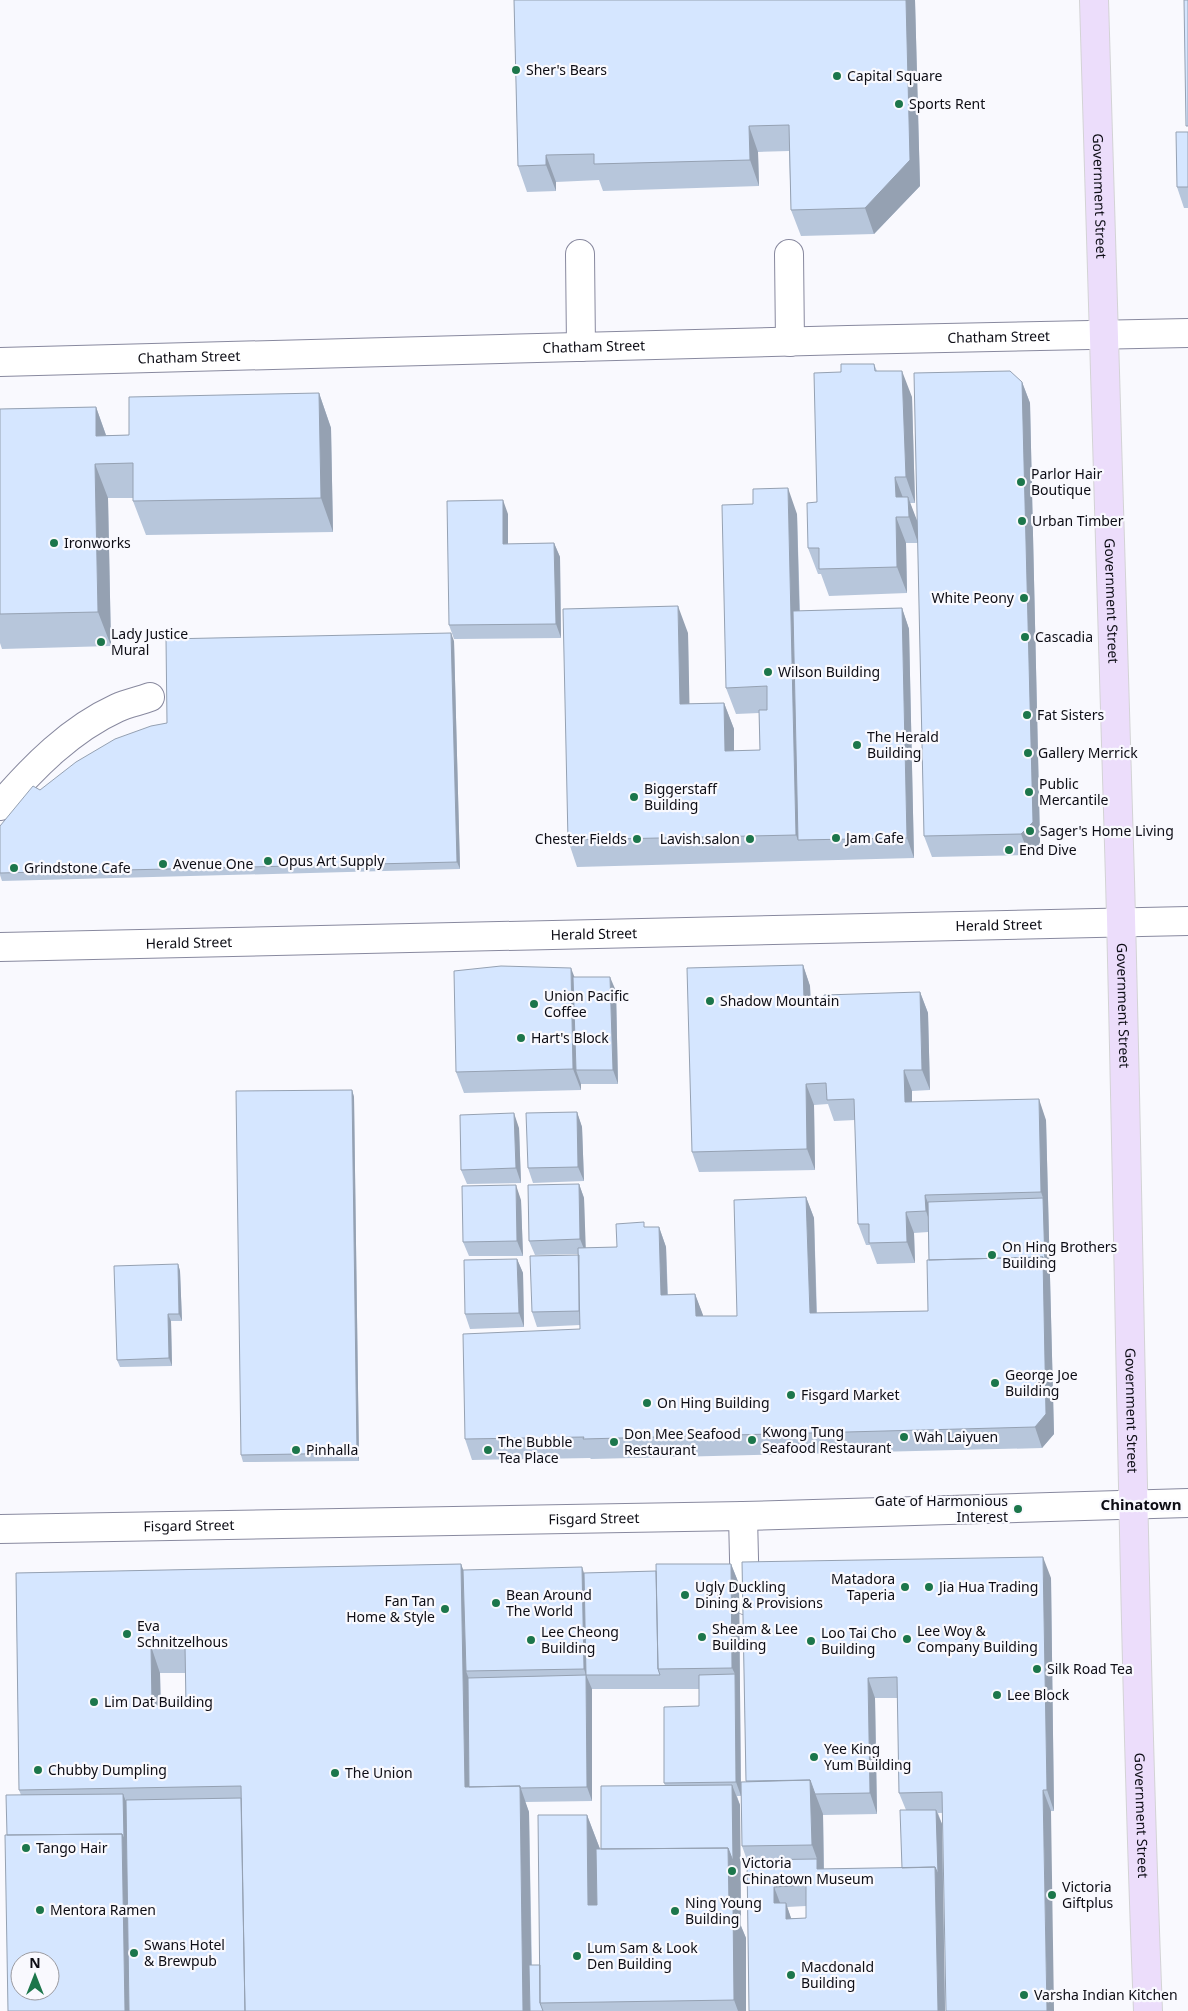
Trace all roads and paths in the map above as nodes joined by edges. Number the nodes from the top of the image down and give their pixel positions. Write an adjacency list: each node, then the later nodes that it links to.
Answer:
1 (1094, 0): 5 (main road, Government Street)
2 (580, 254): 7 (street)
3 (788, 254): 6 (street)
4 (1188, 333): 5 (street, Chatham Street)
5 (1102, 334): 6 (street, Chatham Street); 12 (main road, Government Street)
6 (790, 342): 7 (street, Chatham Street)
7 (581, 347): 8 (street, Chatham Street)
8 (0, 362)
9 (150, 697): 10 (street)
10 (0, 806)
11 (1188, 921): 12 (street, Herald Street)
12 (1120, 922): 13 (street, Herald Street); 15 (main road, Government Street)
13 (0, 947)
14 (1188, 1503): 15 (street, Fisgard Street)
15 (1135, 1504): 16 (street, Fisgard Street); 19 (main road, Government Street)
16 (743, 1516): 17 (street, Fisgard Street); 18 (street)
17 (0, 1529)
18 (745, 1626)
19 (1148, 2011)

